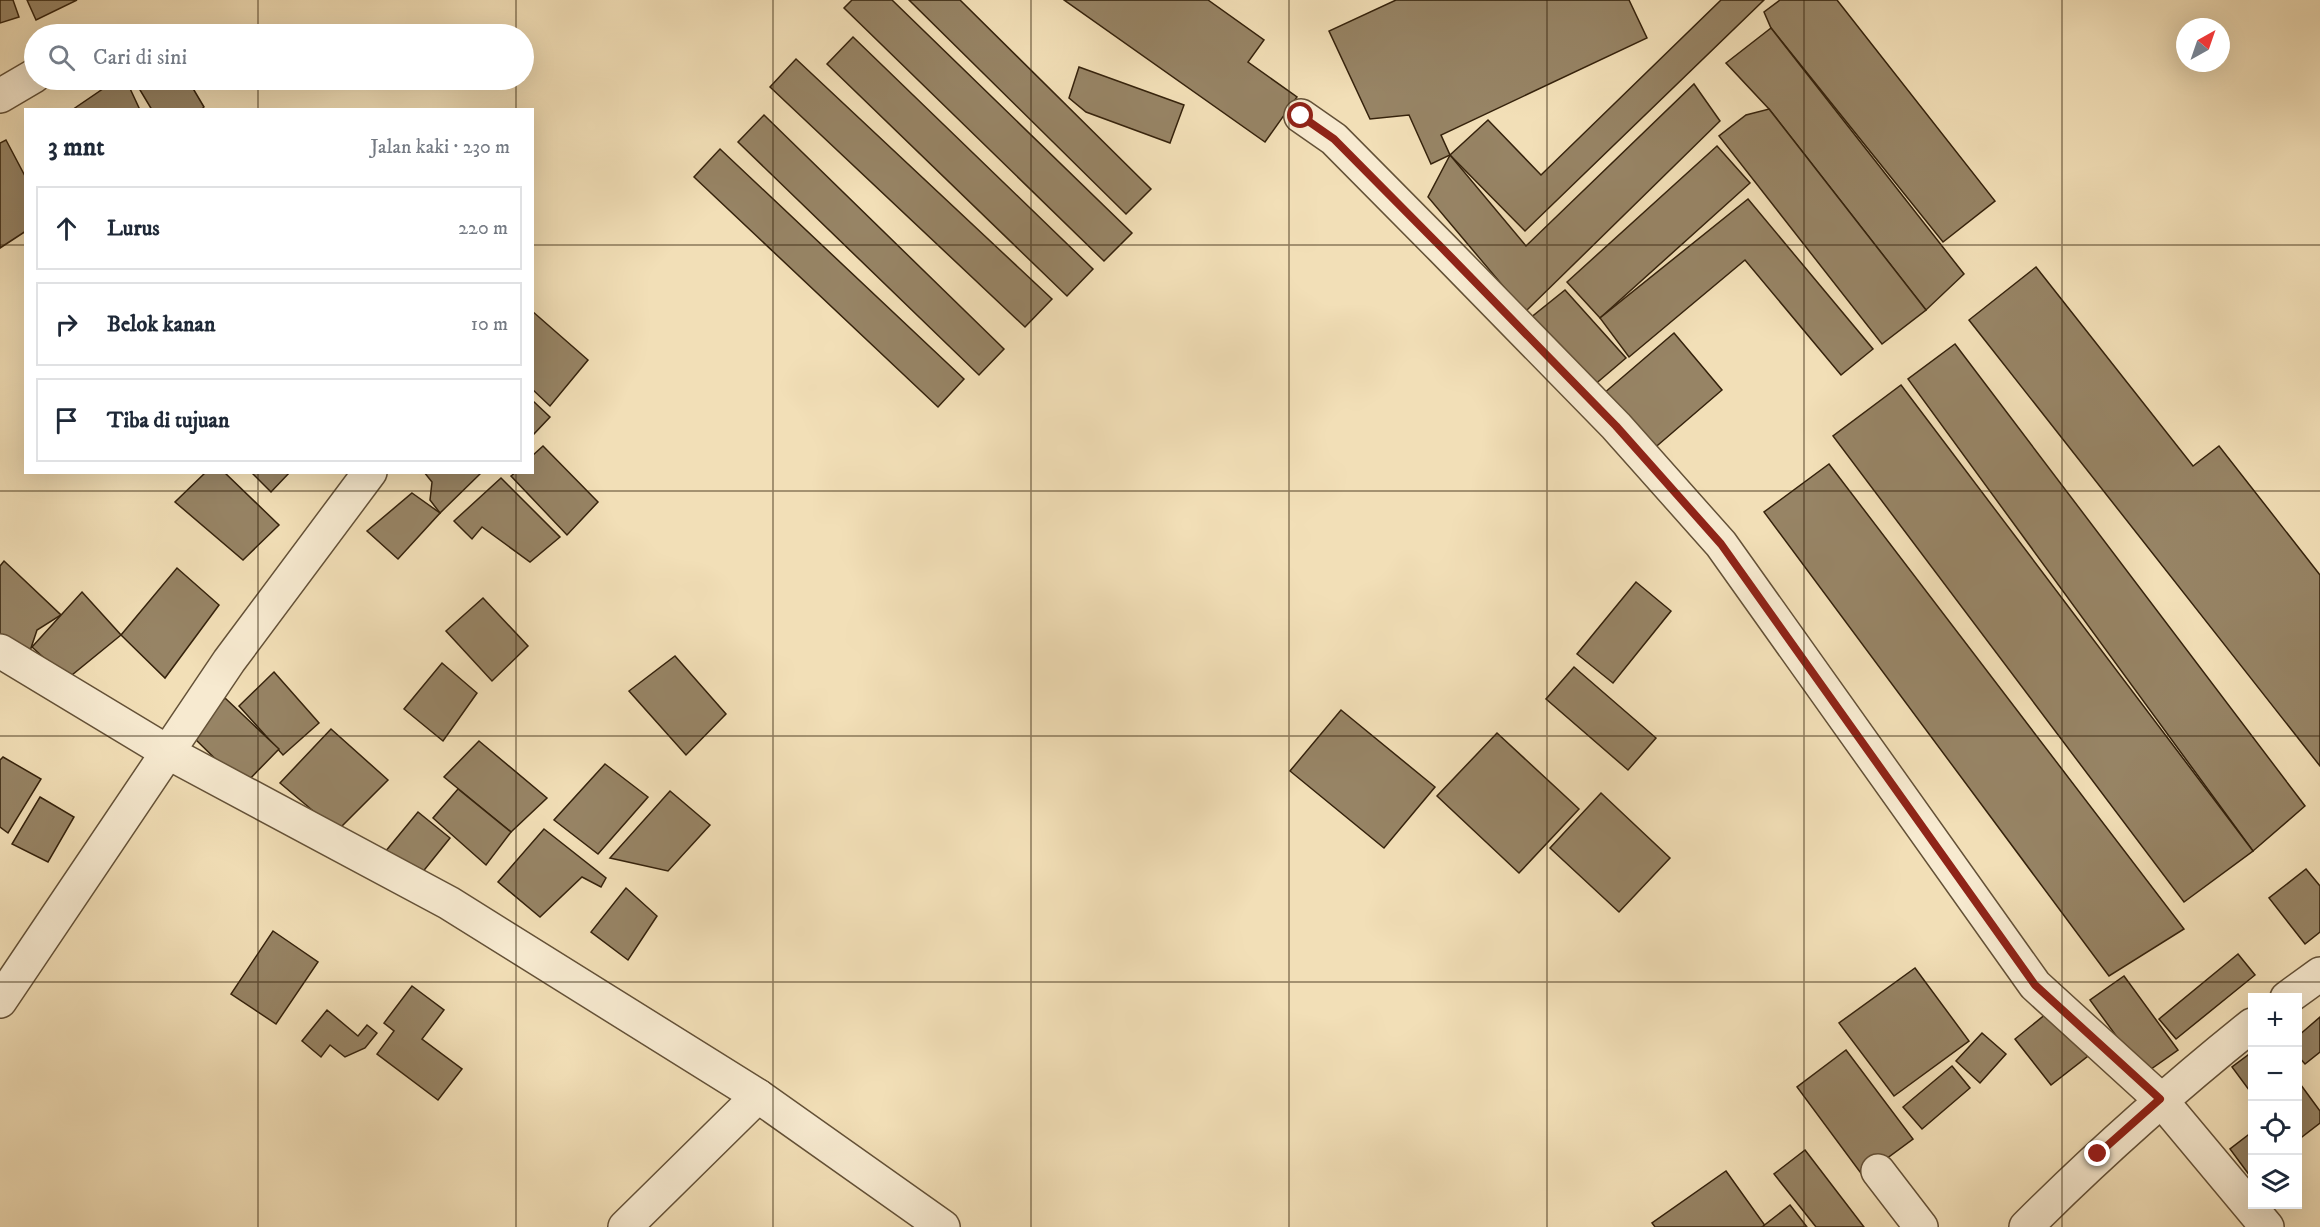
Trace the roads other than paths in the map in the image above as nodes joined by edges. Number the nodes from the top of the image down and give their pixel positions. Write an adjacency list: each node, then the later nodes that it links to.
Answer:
1 (24, 82): 2 (street)
2 (0, 96)
3 (1301, 116): 13 (street)
4 (369, 474): 6 (street)
5 (0, 651): 6 (street)
6 (169, 753): 7 (street); 12 (street)
7 (12, 962): 10 (street)
8 (2320, 974): 9 (street)
9 (2294, 993)
10 (0, 1001)
11 (2248, 1029): 13 (street)
12 (758, 1096): 15 (street); 16 (street)
13 (2160, 1099): 18 (street); 19 (street)
14 (1878, 1172): 17 (street)
15 (625, 1227)
16 (943, 1227)
17 (1921, 1227)
18 (2026, 1227)
19 (2267, 1227)

